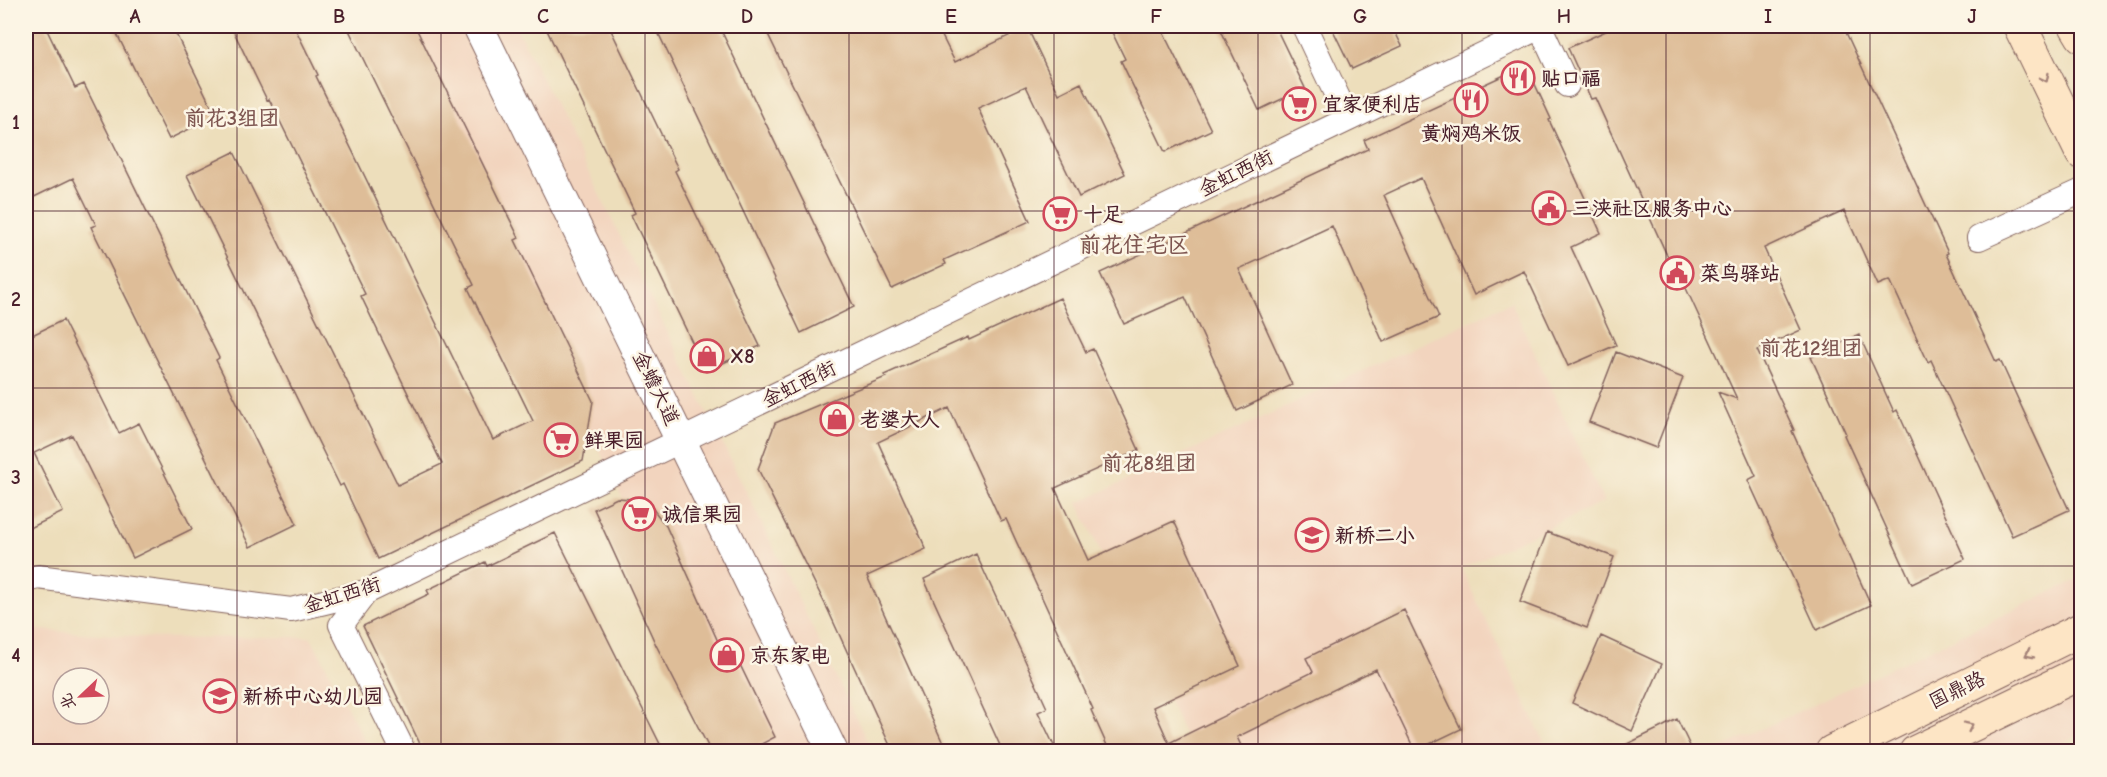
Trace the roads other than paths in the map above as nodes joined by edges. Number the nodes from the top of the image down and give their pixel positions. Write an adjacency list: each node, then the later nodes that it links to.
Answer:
1 (478, 26): 12 (street, 金蟾大道)
2 (1304, 26): 8 (street)
3 (1541, 26): 7 (street); 8 (street, 金虹西街)
4 (2020, 26): 9 (main road, one-way to 9)
5 (2076, 26): 6 (main road)
6 (2082, 36)
7 (1567, 85)
8 (1348, 119): 12 (street, 金虹西街)
9 (2082, 153)
10 (2082, 191): 11 (street)
11 (1979, 238)
12 (681, 440): 14 (street, 金虹西街); 18 (street, 金蟾大道)
13 (26, 580): 14 (street, 金虹西街)
14 (366, 592): 17 (street)
15 (2082, 629): 19 (main road, 国鼎路, one-way to 19)
16 (2082, 672): 20 (main road, 国鼎路, one-way to 16)
17 (404, 752)
18 (833, 752)
19 (1832, 752)
20 (1916, 752)

